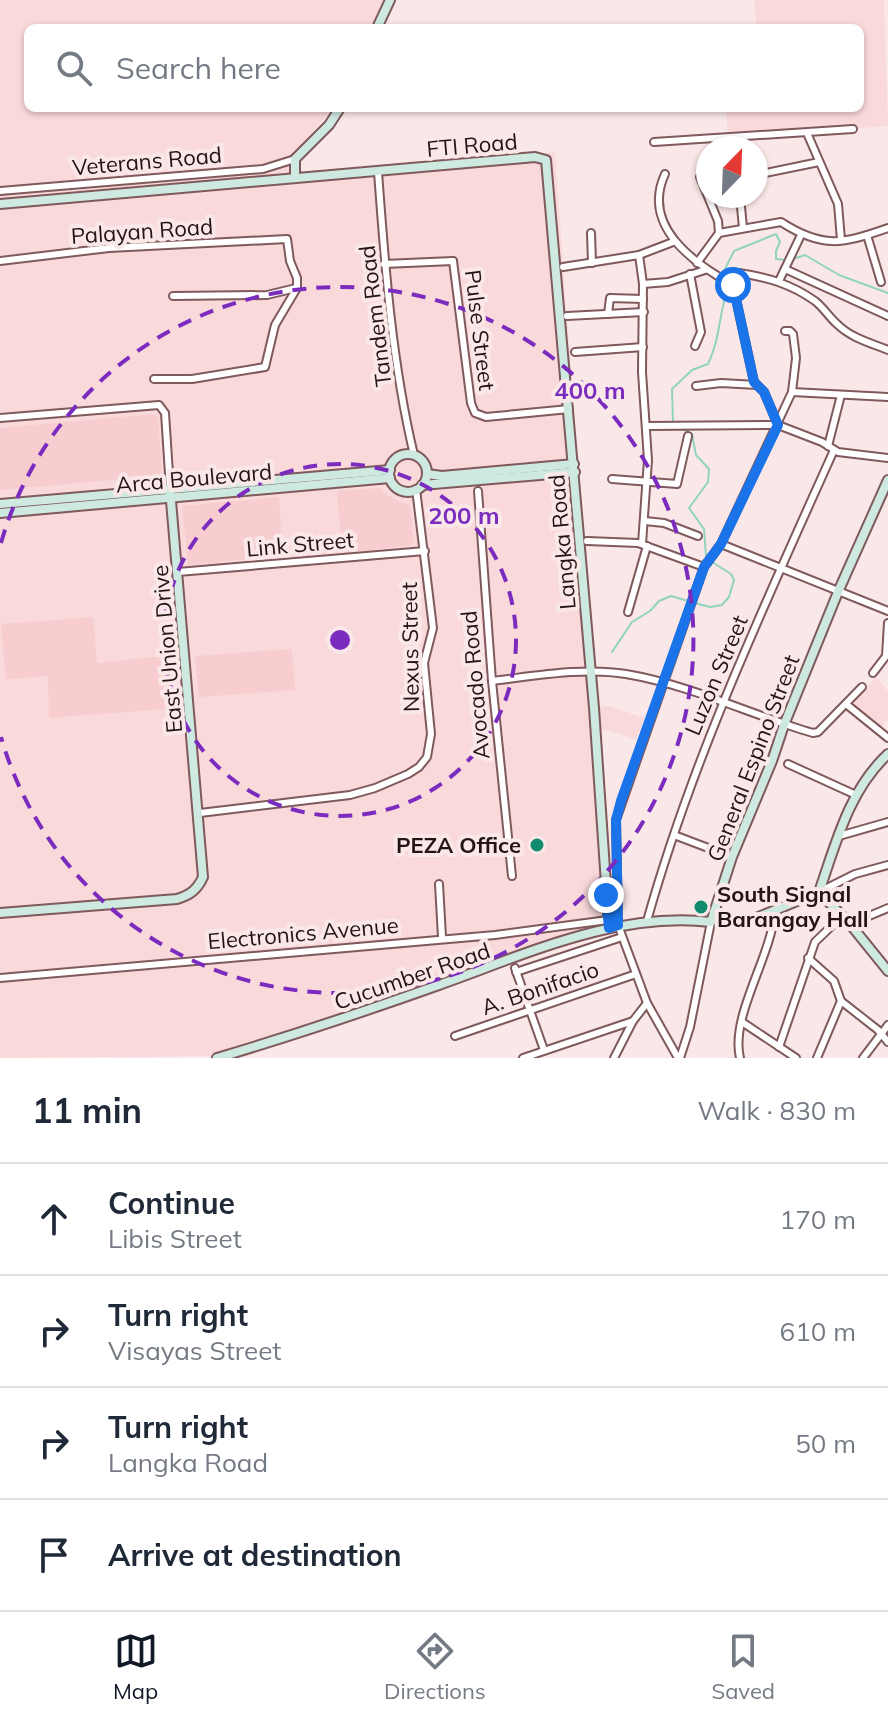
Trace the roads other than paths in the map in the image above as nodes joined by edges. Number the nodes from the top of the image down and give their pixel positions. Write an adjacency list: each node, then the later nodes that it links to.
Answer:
1 (390, 0): 2 (street)
2 (379, 24)
3 (337, 112): 9 (street, Veterans Road)
4 (853, 129): 5 (street)
5 (807, 133): 6 (street); 10 (street)
6 (729, 136)
7 (696, 139): 8 (street)
8 (654, 142)
9 (295, 159): 14 (street); 15 (street, Veterans Road)
10 (819, 162): 12 (street); 25 (street)
11 (378, 172): 14 (street, FTI Road); 34 (street, Tandem Road); 60 (street, FTI Road)
12 (768, 173)
13 (665, 174): 26 (street)
14 (295, 178): 16 (street, FTI Road)
15 (0, 191)
16 (0, 204)
17 (713, 208): 22 (street)
18 (741, 208): 19 (street)
19 (743, 228): 22 (street); 23 (street)
20 (888, 228): 24 (street)
21 (591, 233): 31 (street)
22 (719, 233): 32 (street)
23 (801, 235): 25 (street); 33 (street)
24 (867, 235): 25 (street); 39 (street)
25 (841, 240)
26 (673, 242): 27 (street); 32 (street)
27 (639, 255): 31 (street); 40 (street)
28 (461, 257): 30 (street, Pulse Street)
29 (0, 261): 42 (street, Palayan Road)
30 (453, 261): 34 (street); 60 (street, Pulse Street)
31 (592, 263): 35 (street)
32 (697, 263): 36 (street)
33 (788, 263): 38 (street); 48 (street)
34 (384, 264): 66 (street, Tandem Road)
35 (563, 267)
36 (705, 270): 37 (street); 41 (street)
37 (690, 274): 40 (street); 50 (street)
38 (779, 281): 41 (street); 52 (street)
39 (881, 282)
40 (643, 284): 44 (street)
41 (733, 285): 55 (street)
42 (297, 288): 43 (street); 54 (street)
43 (173, 296)
44 (643, 299): 45 (street); 46 (street)
45 (644, 312): 46 (street); 51 (street)
46 (608, 314): 47 (street)
47 (567, 316)
48 (888, 316)
49 (785, 331): 57 (street)
50 (695, 346)
51 (643, 347): 53 (street); 63 (street)
52 (888, 350)
53 (575, 352)
54 (154, 379)
55 (757, 385): 56 (street); 62 (street)
56 (696, 386)
57 (792, 392): 58 (street); 62 (street)
58 (841, 395): 59 (street); 65 (street, Luzon Street)
59 (888, 397)
60 (569, 409): 68 (street, Langka Road)
61 (0, 418): 76 (street, East Union Drive)
62 (778, 425): 63 (street); 65 (street); 82 (street)
63 (647, 426): 73 (street)
64 (688, 436): 73 (street)
65 (831, 448): 67 (street); 86 (street, Luzon Street)
66 (414, 455): 69 (street); 70 (street)
67 (888, 458)
68 (574, 468): 70 (street); 74 (street); 93 (street, Langka Road)
69 (390, 474): 74 (street); 76 (street, Arca Boulevard)
70 (427, 474): 74 (street)
71 (612, 479): 73 (street)
72 (888, 480): 88 (street, General Espino Street)
73 (648, 482): 79 (street)
74 (419, 487): 84 (street, Nexus Street)
75 (478, 491): 95 (street, Avocado Road)
76 (171, 493): 77 (street, Arca Boulevard); 78 (street, Arca Boulevard); 87 (street, East Union Drive)
77 (0, 504)
78 (0, 513)
79 (645, 521): 80 (street); 83 (street)
80 (698, 536)
81 (587, 541): 83 (street)
82 (721, 544): 85 (street); 86 (street)
83 (644, 545): 85 (street); 91 (street)
84 (425, 551): 87 (street, Link Street); 105 (street, Nexus Street)
85 (704, 567): 96 (street)
86 (780, 570): 88 (street); 98 (street, Luzon Street)
87 (178, 572): 105 (street, East Union Drive)
88 (838, 592): 90 (street); 100 (street, General Espino Street)
89 (888, 601): 90 (street)
90 (886, 610)
91 (628, 612)
92 (888, 623): 94 (street)
93 (591, 672): 95 (street); 96 (street); 121 (street, Langka Road)
94 (873, 673)
95 (492, 681): 111 (street, Avocado Road)
96 (664, 682): 98 (street); 121 (street)
97 (862, 687): 99 (street)
98 (722, 703): 100 (street); 107 (street, Luzon Street)
99 (846, 704): 100 (street); 101 (street)
100 (784, 725): 109 (street, General Espino Street)
101 (888, 738)
102 (888, 754): 104 (street)
103 (788, 764): 104 (street)
104 (856, 795): 108 (street)
105 (200, 813): 117 (street, East Union Drive)
106 (888, 822): 108 (street)
107 (674, 835): 109 (street); 119 (street, Luzon Street)
108 (839, 836): 113 (street)
109 (732, 857): 116 (street, General Espino Street)
110 (888, 865): 113 (street)
111 (512, 876)
112 (439, 884): 123 (street)
113 (819, 892): 115 (street); 118 (street)
114 (888, 908): 122 (street)
115 (775, 911): 116 (street); 134 (street)
116 (714, 912): 120 (street, General Espino Street)
117 (0, 913)
118 (842, 916): 122 (street); 125 (street)
119 (647, 921): 120 (street, Cucumber Road); 121 (street, Cucumber Road)
120 (711, 922): 144 (street, General Espino Street)
121 (612, 924): 123 (street, Electronics Avenue); 124 (street); 141 (street, Cucumber Road)
122 (850, 924): 126 (street)
123 (442, 937): 129 (street, Electronics Avenue)
124 (622, 937): 128 (street); 132 (street)
125 (808, 958): 130 (street); 139 (street)
126 (884, 960): 127 (street)
127 (888, 971)
128 (636, 974): 131 (street); 132 (street, A. Bonifacio)
129 (0, 978)
130 (841, 1001): 136 (street); 147 (street)
131 (647, 1003): 133 (street); 144 (street)
132 (530, 1011): 137 (street, A. Bonifacio); 140 (street)
133 (633, 1021): 140 (street); 143 (street)
134 (742, 1022): 139 (street); 145 (street)
135 (888, 1025): 136 (street)
136 (880, 1033): 138 (street); 148 (street)
137 (455, 1036)
138 (888, 1042)
139 (779, 1047): 146 (street)
140 (544, 1050): 142 (street)
141 (217, 1058)
142 (523, 1058)
143 (614, 1058)
144 (681, 1058)
145 (740, 1058)
146 (796, 1058)
147 (817, 1058)
148 (863, 1058)

